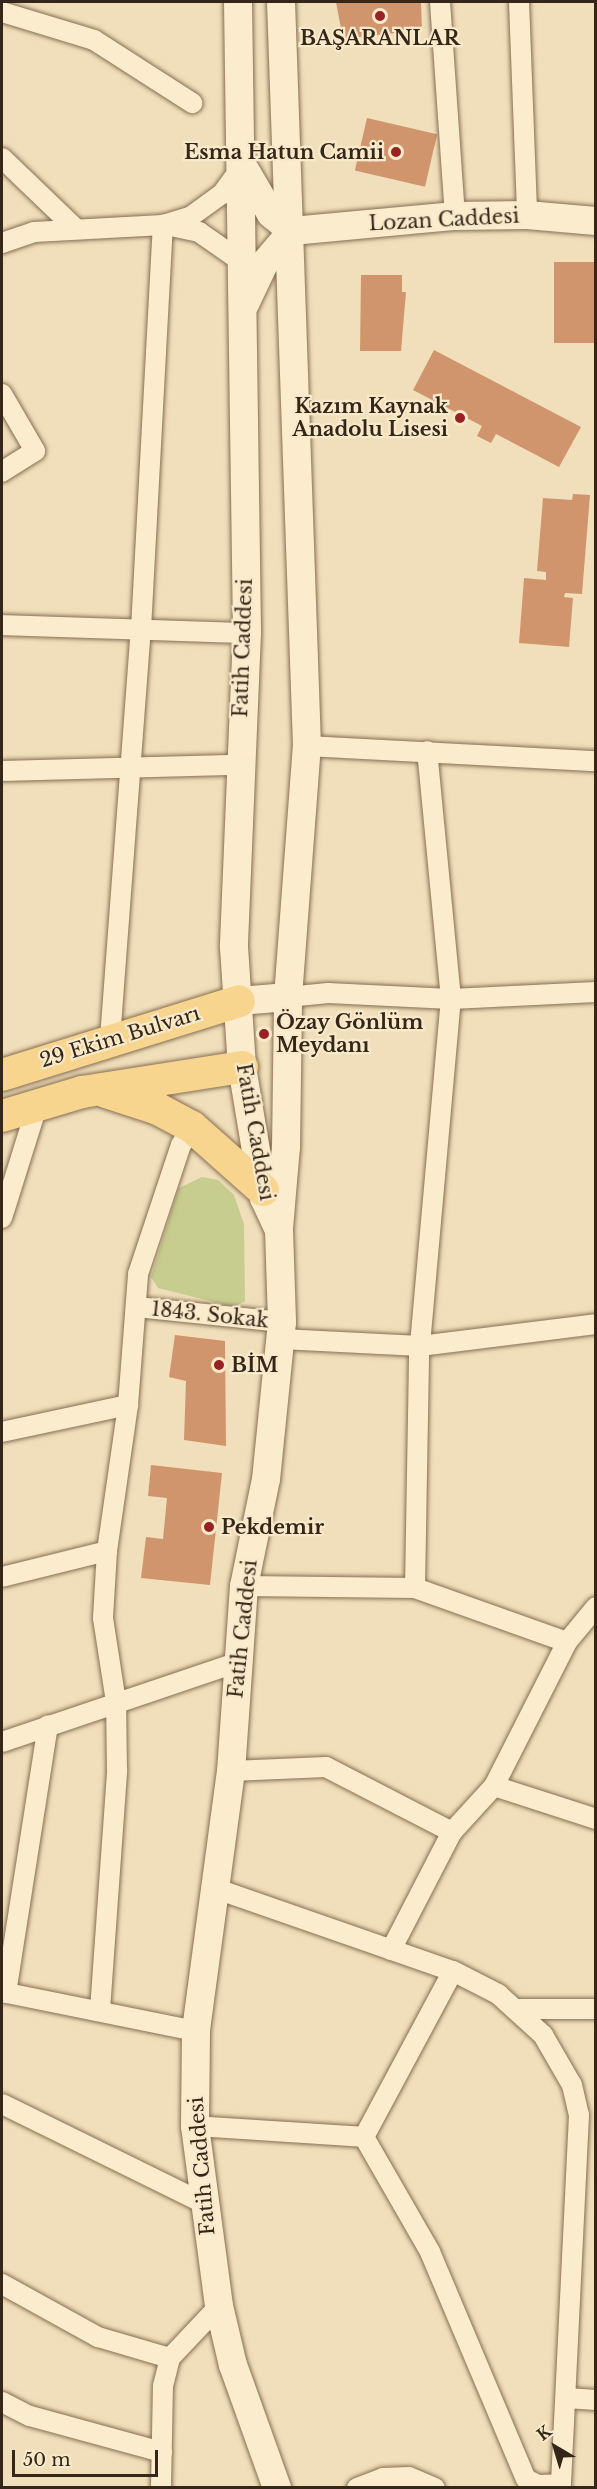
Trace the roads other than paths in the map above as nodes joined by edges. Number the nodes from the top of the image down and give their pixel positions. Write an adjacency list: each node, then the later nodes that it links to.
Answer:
1 (238, 2): 8 (main road, Fatih Caddesi)
2 (281, 2): 9 (main road)
3 (440, 2): 11 (street)
4 (519, 2): 10 (street)
5 (2, 12): 6 (street)
6 (192, 103)
7 (2, 158): 15 (street)
8 (243, 165): 13 (street); 16 (main road); 18 (main road, Fatih Caddesi)
9 (290, 173): 14 (main road); 16 (main road)
10 (527, 215): 11 (main road, Lozan Caddesi); 12 (main road, Lozan Caddesi)
11 (455, 216): 14 (main road, Lozan Caddesi)
12 (596, 221)
13 (163, 225): 15 (street); 18 (street); 24 (street)
14 (348, 226): 16 (main road, Lozan Caddesi); 19 (main road)
15 (76, 229): 17 (street)
16 (292, 231): 19 (main road); 20 (main road)
17 (2, 243)
18 (242, 262): 20 (main road, Fatih Caddesi)
19 (293, 275): 26 (main road)
20 (242, 312): 25 (main road, Fatih Caddesi)
21 (2, 394): 22 (street)
22 (2, 472)
23 (2, 626): 24 (street)
24 (141, 629): 25 (street); 30 (street)
25 (247, 633): 29 (main road, Fatih Caddesi)
26 (307, 746): 27 (street); 33 (main road)
27 (427, 752): 28 (street); 34 (street)
28 (596, 761)
29 (238, 765): 30 (street); 35 (main road, Fatih Caddesi)
30 (128, 767): 31 (street); 36 (street)
31 (2, 775)
32 (596, 992): 34 (street)
33 (288, 998): 34 (street); 35 (main road); 37 (main road)
34 (451, 999): 50 (street)
35 (239, 1001): 36 (main road, 29 Ekim Bulvarı); 38 (main road, Fatih Caddesi)
36 (110, 1039): 39 (main road, 29 Ekim Bulvarı)
37 (286, 1061): 38 (main road); 46 (main road)
38 (242, 1068): 40 (main road, 29 Ekim Bulvarı); 44 (main road, Fatih Caddesi)
39 (2, 1075)
40 (99, 1090): 41 (main road, 29 Ekim Bulvarı); 43 (main road)
41 (38, 1103): 42 (main road, 29 Ekim Bulvarı); 45 (street)
42 (2, 1116)
43 (192, 1127): 44 (main road); 47 (street)
44 (263, 1190): 46 (main road, Fatih Caddesi)
45 (2, 1218)
46 (279, 1230): 49 (main road, Fatih Caddesi)
47 (137, 1307): 49 (street, 1843. Sokak); 51 (street)
48 (596, 1324): 50 (street, 1843. Sokak)
49 (281, 1331): 50 (street, 1843. Sokak); 55 (main road, Fatih Caddesi)
50 (420, 1346): 56 (street)
51 (128, 1405): 52 (street); 53 (street)
52 (2, 1432)
53 (107, 1551): 54 (street); 60 (street)
54 (2, 1577)
55 (244, 1586): 56 (street); 59 (main road, Fatih Caddesi)
56 (415, 1588): 58 (street)
57 (596, 1607): 58 (street)
58 (567, 1642): 64 (street)
59 (236, 1663): 60 (street); 63 (main road, Fatih Caddesi)
60 (116, 1702): 61 (street); 73 (street)
61 (48, 1725): 62 (street); 70 (street)
62 (2, 1742)
63 (231, 1771): 66 (street); 67 (main road, Fatih Caddesi)
64 (494, 1786): 65 (street); 66 (street)
65 (596, 1819)
66 (452, 1832): 68 (street)
67 (214, 1888): 68 (street); 74 (main road, Fatih Caddesi)
68 (391, 1950): 69 (street)
69 (453, 1971): 71 (street); 78 (street)
70 (4, 1993): 73 (street)
71 (514, 2009): 72 (street); 76 (street)
72 (596, 2009)
73 (100, 2010): 74 (street)
74 (196, 2031): 77 (main road, Fatih Caddesi)
75 (2, 2104): 79 (street)
76 (587, 2117): 84 (street)
77 (195, 2126): 78 (street); 79 (main road, Fatih Caddesi)
78 (364, 2137): 88 (street)
79 (203, 2203): 81 (main road, Fatih Caddesi)
80 (2, 2284): 82 (street)
81 (219, 2306): 82 (street); 83 (main road, Fatih Caddesi)
82 (170, 2358): 87 (street)
83 (233, 2365): 90 (main road, Fatih Caddesi); 91 (main road)
84 (567, 2398): 85 (street); 88 (street)
85 (596, 2400)
86 (2, 2402): 87 (street)
87 (162, 2452): 89 (street)
88 (561, 2486)
89 (161, 2487)
90 (277, 2487)
91 (291, 2487)
92 (357, 2487): 93 (street)
93 (435, 2487)

